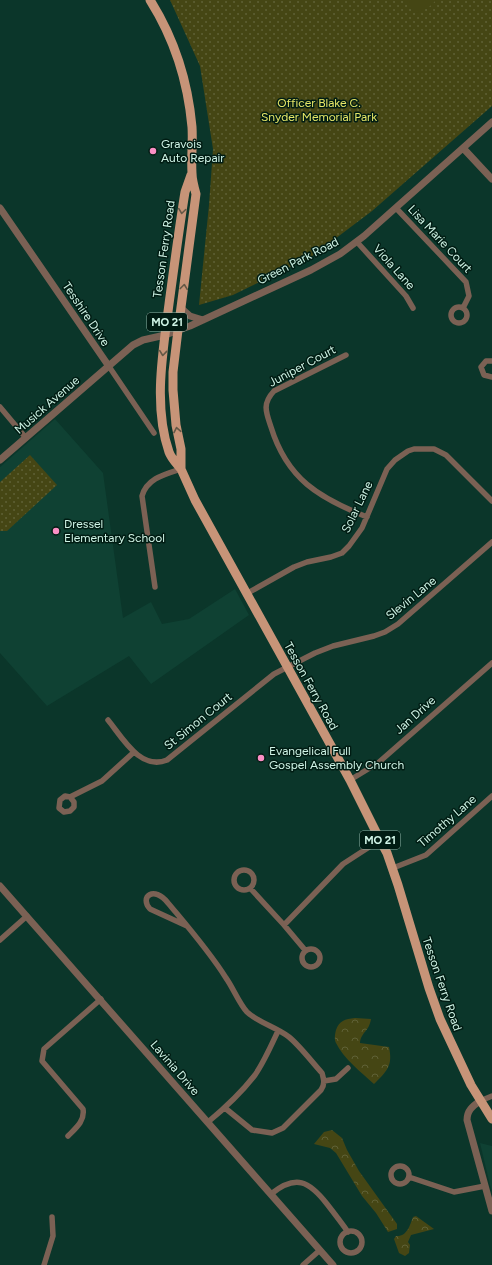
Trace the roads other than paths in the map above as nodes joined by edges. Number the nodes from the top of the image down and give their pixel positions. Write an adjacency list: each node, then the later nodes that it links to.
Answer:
1 (150, 0): 4 (main road, Tesson Ferry Road / MO 21)
2 (492, 122): 3 (street, Green Park Road)
3 (463, 148): 5 (street); 7 (street, Green Park Road)
4 (192, 173): 9 (main road, Tesson Ferry Road / MO 21, one-way to 4); 14 (main road, Tesson Ferry Road / MO 21, one-way to 14)
5 (492, 179)
6 (0, 208): 17 (street, Tesshire Drive)
7 (396, 208): 8 (street, Green Park Road); 11 (street, Lisa Marie Court)
8 (357, 242): 10 (street, Viola Lane); 12 (street, Green Park Road)
9 (181, 308): 12 (street); 13 (main road, Tesson Ferry Road / MO 21)
10 (413, 308)
11 (463, 308)
12 (203, 320): 13 (street, Green Park Road)
13 (178, 330): 14 (street, Green Park Road); 23 (main road, Tesson Ferry Road / MO 21, one-way to 13)
14 (165, 335): 17 (street, Green Park Road); 23 (main road, Tesson Ferry Road / MO 21, one-way to 23)
15 (346, 355): 25 (street, Juniper Court)
16 (492, 361): 18 (street)
17 (108, 366): 20 (street, Tesshire Drive); 21 (street, Musick Avenue)
18 (492, 377)
19 (0, 407): 21 (street)
20 (154, 433)
21 (26, 438): 22 (street, Musick Avenue)
22 (0, 460)
23 (181, 469): 27 (street); 28 (main road, Tesson Ferry Road / MO 21)
24 (492, 501): 25 (street, Solar Lane)
25 (367, 517): 28 (street, Solar Lane)
26 (492, 542): 30 (street, Slevin Lane)
27 (155, 587)
28 (246, 594): 30 (main road, Tesson Ferry Road / MO 21)
29 (492, 663): 33 (street, Jan Drive)
30 (287, 668): 32 (street, St Simon Court); 33 (main road, Tesson Ferry Road / MO 21)
31 (108, 720): 32 (street, St Simon Court)
32 (134, 752): 35 (street)
33 (350, 780): 36 (main road, Tesson Ferry Road / MO 21)
34 (492, 796): 37 (street, Timothy Lane)
35 (70, 797)
36 (380, 840): 37 (main road, Tesson Ferry Road / MO 21); 41 (street)
37 (393, 868): 50 (main road, Tesson Ferry Road / MO 21)
38 (0, 886): 40 (street, Lavinia Drive)
39 (250, 888): 41 (street)
40 (27, 916): 43 (street); 45 (street, Lavinia Drive)
41 (284, 925): 44 (street)
42 (187, 926): 42 (street); 46 (street)
43 (0, 940)
44 (305, 950)
45 (101, 999): 53 (street, Lavinia Drive); 54 (street)
46 (278, 1031): 48 (street); 51 (street)
47 (348, 1068): 48 (street)
48 (324, 1081): 51 (street)
49 (492, 1096): 50 (street)
50 (480, 1101): 52 (main road, Tesson Ferry Road / MO 21); 56 (street)
51 (225, 1108): 53 (street)
52 (492, 1119)
53 (208, 1122): 57 (street, Lavinia Drive)
54 (68, 1136)
55 (409, 1177): 56 (street)
56 (485, 1186): 58 (street)
57 (271, 1194): 60 (street); 61 (street, Lavinia Drive)
58 (492, 1211)
59 (52, 1216): 62 (street)
60 (348, 1232)
61 (320, 1250): 63 (street); 64 (street, Lavinia Drive)
62 (44, 1265)
63 (303, 1265)
64 (333, 1265)

